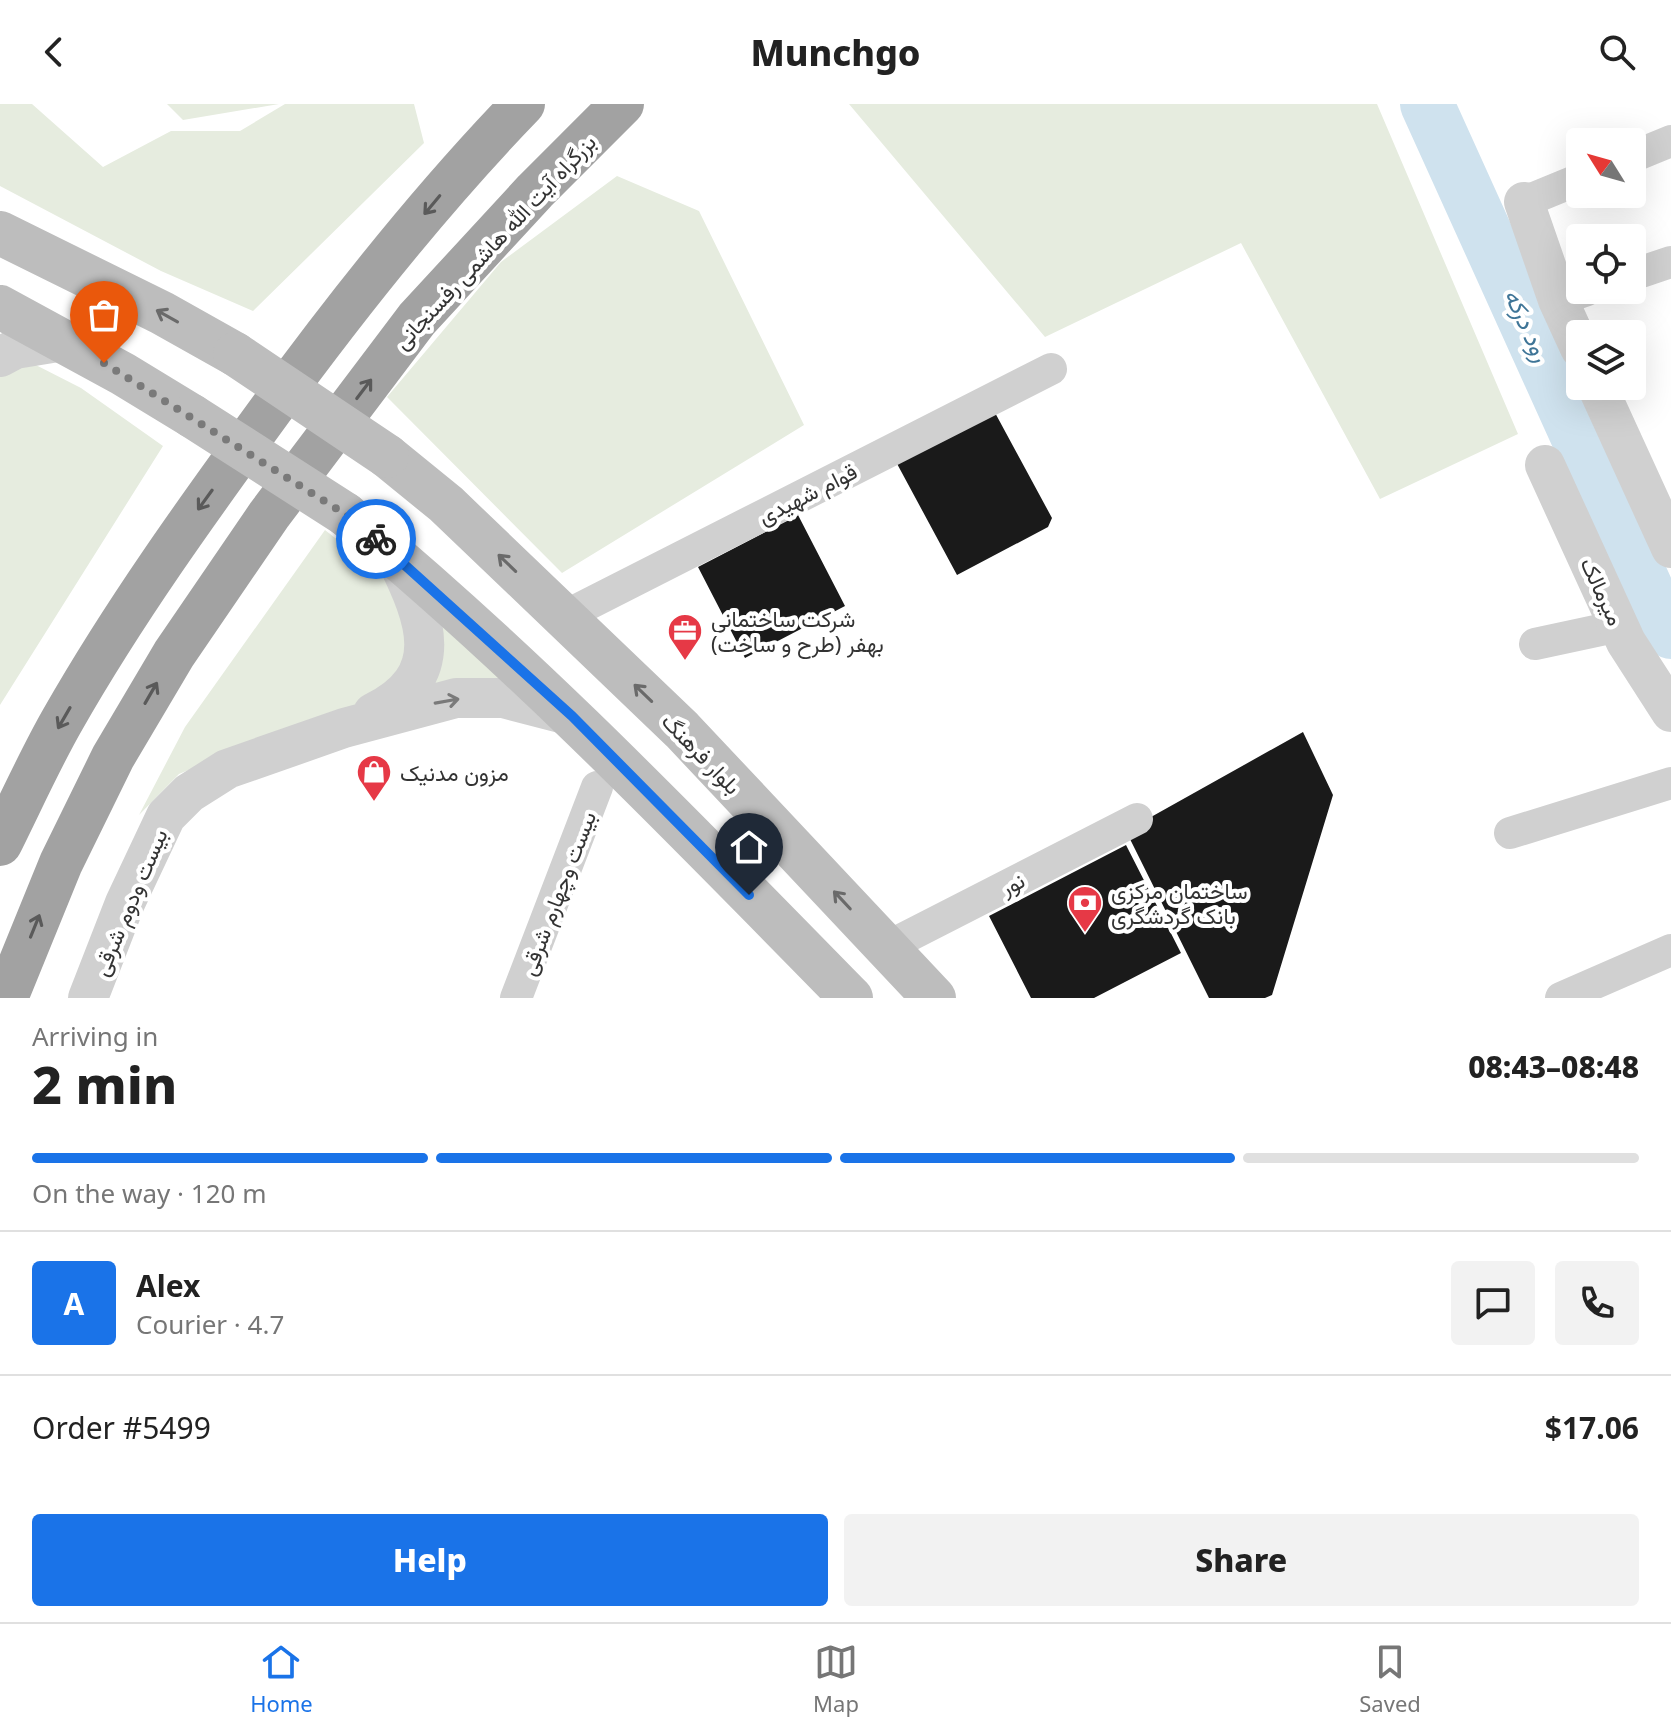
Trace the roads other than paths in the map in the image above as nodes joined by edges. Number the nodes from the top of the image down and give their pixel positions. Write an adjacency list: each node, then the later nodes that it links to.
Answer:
1 (523, 104): 29 (highway, one-way to 29)
2 (622, 104): 32 (highway, بزرگراه آیت الله هاشمی رفسنجانی, one-way to 2)
3 (1671, 141): 4 (street)
4 (1646, 151)
5 (1566, 185): 6 (street)
6 (1524, 202): 10 (street)
7 (0, 233): 19 (main road, بلوار فرهنگ, one-way to 7, bridge)
8 (1671, 262): 9 (street)
9 (1646, 270)
10 (1566, 282)
11 (2, 308): 12 (main road)
12 (64, 341): 13 (street); 18 (main road, bridge)
13 (0, 357)
14 (1051, 369): 19 (street, قوام شهیدی)
15 (1603, 400): 17 (street)
16 (1545, 465): 20 (street, میرمالک)
17 (1671, 548)
18 (395, 555): 23 (main road); 24 (street)
19 (563, 617): 30 (main road, بلوار فرهنگ, one-way to 19)
20 (1619, 626): 21 (street); 22 (street, میرمالک)
21 (1535, 644)
22 (1671, 712)
23 (572, 716): 24 (street, one-way to 23); 35 (main road)
24 (344, 728): 33 (street, بیست ودوم شرقی)
25 (1671, 783): 28 (street)
26 (597, 787): 34 (street, بیست وچهارم شرقی)
27 (1137, 819): 30 (street, نور)
28 (1510, 833)
29 (0, 844)
30 (887, 947): 36 (main road, بلوار فرهنگ)
31 (1671, 950): 37 (street)
32 (6, 998)
33 (88, 998)
34 (516, 998)
35 (851, 998)
36 (934, 998)
37 (1561, 998)

